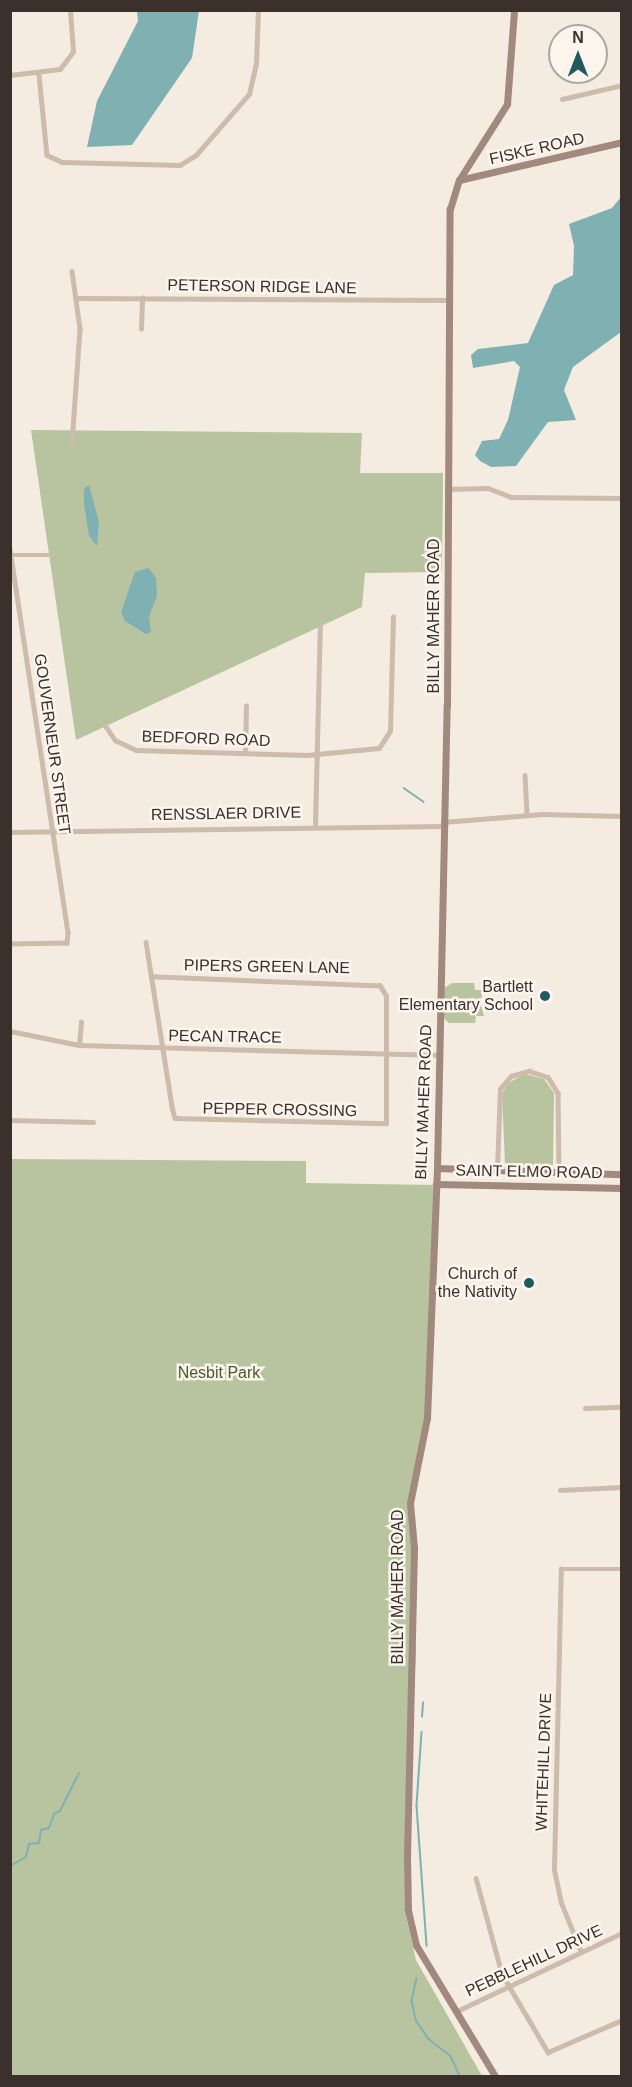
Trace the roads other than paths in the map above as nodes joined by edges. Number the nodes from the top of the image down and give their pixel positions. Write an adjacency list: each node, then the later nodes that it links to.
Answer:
1 (70, 10): 5 (street)
2 (258, 10): 5 (street)
3 (514, 10): 9 (main road, BILLY MAHER ROAD)
4 (10, 75): 5 (street)
5 (39, 75)
6 (621, 85): 7 (street)
7 (562, 99)
8 (621, 142): 9 (main road, FISKE ROAD)
9 (459, 180): 13 (main road, BILLY MAHER ROAD)
10 (72, 271): 12 (street)
11 (142, 297): 12 (street, PETERSON RIDGE LANE); 13 (street, PETERSON RIDGE LANE); 14 (street)
12 (76, 298): 15 (street)
13 (448, 300): 16 (main road, BILLY MAHER ROAD)
14 (141, 329)
15 (72, 442)
16 (447, 489): 17 (street); 32 (main road, BILLY MAHER ROAD)
17 (621, 498)
18 (10, 549): 19 (street, GOUVERNEUR STREET)
19 (11, 555): 20 (street); 34 (street, GOUVERNEUR STREET)
20 (48, 555)
21 (393, 617): 25 (street)
22 (320, 626): 28 (street)
23 (246, 706): 27 (street)
24 (105, 725): 27 (street, BEDFORD ROAD)
25 (386, 744): 26 (street); 28 (street, BEDFORD ROAD)
26 (392, 749)
27 (245, 753): 28 (street, BEDFORD ROAD)
28 (317, 755): 33 (street)
29 (525, 776): 30 (street)
30 (527, 815): 31 (street, RENSSLAER DRIVE); 32 (street, RENSSLAER DRIVE)
31 (621, 816)
32 (443, 824): 33 (street, RENSSLAER DRIVE); 44 (main road, BILLY MAHER ROAD)
33 (315, 825): 34 (street, RENSSLAER DRIVE)
34 (53, 831): 35 (street, RENSSLAER DRIVE); 37 (street, GOUVERNEUR STREET)
35 (10, 832)
36 (146, 942): 38 (street)
37 (10, 944)
38 (152, 977): 42 (street); 43 (street, PIPERS GREEN LANE)
39 (81, 1022): 41 (street)
40 (10, 1031): 41 (street, PECAN TRACE)
41 (79, 1045): 42 (street, PECAN TRACE)
42 (163, 1048): 43 (street, PECAN TRACE); 43 (street, PEPPER CROSSING)
43 (386, 1054): 44 (street, PECAN TRACE)
44 (440, 1055): 47 (main road, BILLY MAHER ROAD)
45 (10, 1120): 46 (street)
46 (93, 1122)
47 (437, 1168): 48 (main road, SAINT ELMO ROAD); 52 (main road, BILLY MAHER ROAD)
48 (501, 1170): 49 (main road, SAINT ELMO ROAD); 50 (street); 53 (main road)
49 (547, 1172): 50 (main road, SAINT ELMO ROAD); 54 (main road)
50 (559, 1172): 51 (main road, SAINT ELMO ROAD)
51 (621, 1174)
52 (436, 1184): 53 (main road, SAINT ELMO ROAD); 65 (main road, BILLY MAHER ROAD)
53 (505, 1185): 54 (main road, SAINT ELMO ROAD)
54 (547, 1186): 55 (main road, SAINT ELMO ROAD)
55 (621, 1188)
56 (621, 1407): 57 (street)
57 (585, 1408)
58 (621, 1487): 59 (street)
59 (560, 1490)
60 (621, 1569): 63 (street, WHITEHILL DRIVE)
61 (476, 1878): 64 (street)
62 (621, 1933): 63 (street, PEBBLEHILL DRIVE)
63 (580, 1950): 64 (street, PEBBLEHILL DRIVE)
64 (508, 1986): 65 (street, PEBBLEHILL DRIVE); 66 (street)
65 (457, 2011): 67 (main road, BILLY MAHER ROAD)
66 (621, 2020)
67 (495, 2076)

